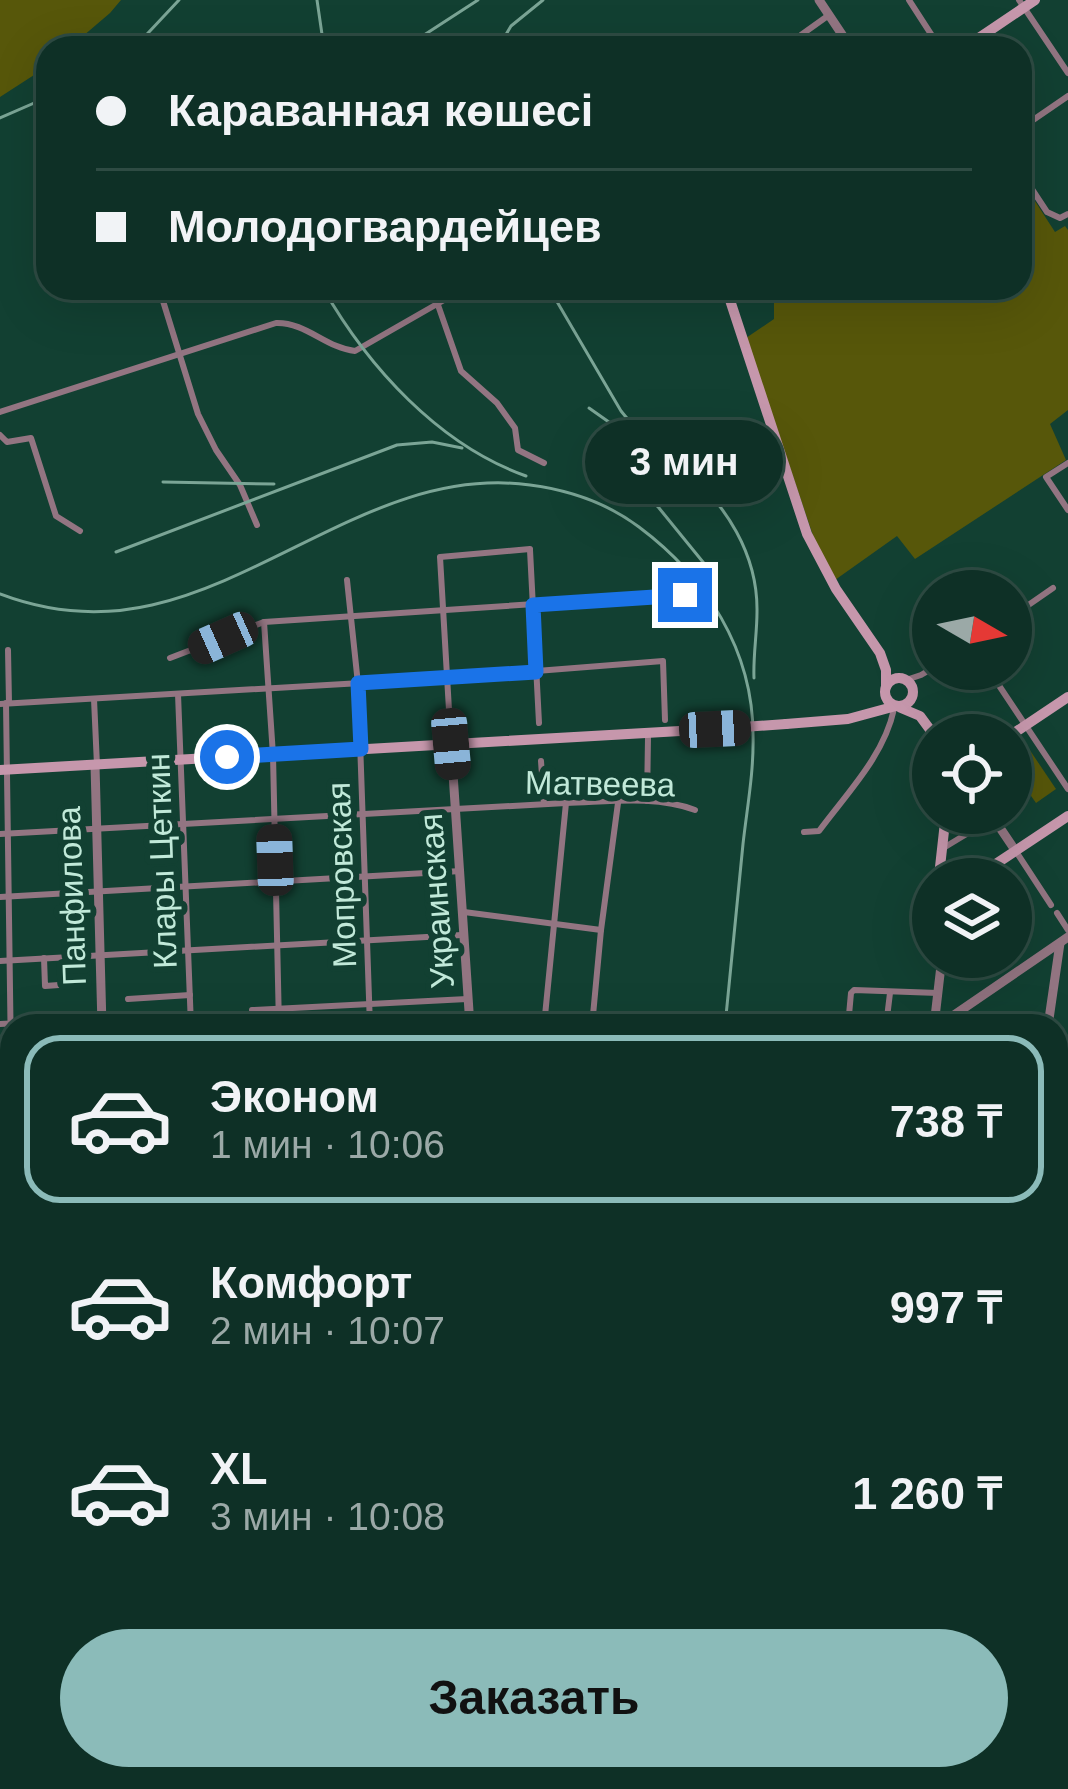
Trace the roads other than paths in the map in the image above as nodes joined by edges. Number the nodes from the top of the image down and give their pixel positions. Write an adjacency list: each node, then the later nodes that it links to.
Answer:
1 (820, 0): 4 (street)
2 (909, 0): 7 (street)
3 (1026, 2): 8 (main road); 9 (street)
4 (829, 15): 5 (street); 6 (street)
5 (801, 36)
6 (843, 36)
7 (932, 36)
8 (980, 36)
9 (1068, 74)
10 (1068, 96): 11 (street)
11 (1032, 121)
12 (1032, 189): 13 (street)
13 (1066, 215)
14 (162, 300): 18 (street)
15 (446, 300): 17 (street)
16 (730, 300): 34 (main road)
17 (438, 305): 18 (street); 21 (street)
18 (178, 354): 19 (street); 24 (street)
19 (0, 412)
20 (0, 435): 25 (street)
21 (544, 463)
22 (1068, 463): 23 (street)
23 (1068, 510)
24 (257, 525)
25 (80, 531)
26 (347, 580): 32 (street, Мопровская)
27 (1053, 588): 29 (street)
28 (685, 595): 30 (street)
29 (1032, 602)
30 (533, 605): 31 (street); 31 (street, Украинская); 37 (street)
31 (443, 610): 32 (street); 38 (street, Украинская)
32 (353, 616): 33 (street); 39 (street, Мопровская)
33 (264, 622): 36 (street); 43 (street)
34 (880, 653): 41 (main road); 42 (main road)
35 (5, 655): 47 (street)
36 (170, 658)
37 (536, 672): 38 (street); 52 (street); 54 (street)
38 (447, 678): 39 (street); 57 (street, Украинская)
39 (358, 683): 43 (street); 58 (street, Мопровская)
40 (912, 684): 41 (street)
41 (909, 686): 42 (main road); 48 (main road); 50 (main road)
42 (886, 688): 48 (main road); 51 (main road)
43 (268, 689): 44 (street); 59 (street)
44 (178, 694): 46 (street); 60 (street, Клары Цеткин)
45 (1068, 697): 53 (main road)
46 (94, 699): 47 (street); 62 (street, Панфилова)
47 (5, 703): 63 (street)
48 (897, 706): 49 (main road); 51 (main road); 76 (street)
49 (915, 714)
50 (923, 714)
51 (848, 719): 57 (main road, bridge)
52 (665, 720)
53 (1032, 721)
54 (539, 723)
55 (1032, 736): 64 (street)
56 (648, 738): 65 (street)
57 (451, 744): 58 (main road); 69 (street, Украинская)
58 (361, 749): 59 (main road); 71 (street, Мопровская)
59 (273, 754): 60 (main road); 73 (street)
60 (182, 760): 62 (main road); 74 (street, Клары Цеткин)
61 (542, 761): 68 (street)
62 (96, 765): 63 (main road); 75 (street, Панфилова)
63 (3, 770): 77 (street)
64 (1068, 789)
65 (647, 801): 66 (street, Матвеева); 70 (street, Матвеева)
66 (618, 802): 67 (street, Матвеева); 93 (street)
67 (566, 803): 68 (street, Матвеева); 92 (street)
68 (544, 804): 69 (street, Матвеева)
69 (456, 809): 71 (street, Матвеева); 85 (street, Украинская)
70 (695, 810)
71 (363, 813): 73 (street, Матвеева); 86 (street, Мопровская)
72 (1068, 816): 82 (main road)
73 (274, 818): 74 (street, Матвеева); 87 (street)
74 (184, 824): 75 (street, Матвеева); 88 (street, Клары Цеткин)
75 (97, 829): 77 (street, Матвеева); 89 (street, Панфилова)
76 (804, 832)
77 (4, 834): 90 (street)
78 (944, 834): 81 (main road)
79 (963, 834): 81 (street)
80 (1005, 834): 82 (street)
81 (942, 848): 83 (main road)
82 (1016, 850): 84 (main road); 95 (street)
83 (942, 858)
84 (1004, 858)
85 (460, 871): 86 (street); 91 (street, Украинская)
86 (365, 878): 87 (street); 96 (street, Мопровская)
87 (276, 882): 88 (street); 97 (street)
88 (187, 887): 89 (street); 98 (street, Клары Цеткин)
89 (98, 892): 90 (street); 100 (street, Панфилова)
90 (4, 897): 103 (street)
91 (464, 912): 92 (street); 94 (street, Украинская)
92 (554, 924): 93 (street); 123 (street)
93 (601, 930): 124 (street)
94 (465, 935): 96 (street); 112 (street, Украинская)
95 (1065, 937): 99 (street); 102 (street)
96 (367, 941): 97 (street); 113 (street, Мопровская)
97 (277, 946): 98 (street); 116 (street)
98 (189, 951): 100 (street); 110 (street, Клары Цеткин)
99 (1045, 952): 102 (street); 114 (street)
100 (100, 956): 101 (street); 118 (street, Панфилова)
101 (44, 958): 103 (street); 107 (street)
102 (1057, 959): 129 (street)
103 (5, 960): 117 (street)
104 (940, 978): 109 (street)
105 (58, 985): 107 (street)
106 (34, 986): 107 (street)
107 (45, 986)
108 (890, 993): 109 (street); 125 (street); 126 (street)
109 (938, 994): 114 (street); 127 (street)
110 (190, 995): 111 (street); 119 (street, Клары Цеткин)
111 (128, 999)
112 (470, 999): 113 (street); 122 (street, Украинская)
113 (369, 1004): 116 (street); 121 (street, Мопровская)
114 (961, 1009): 128 (street)
115 (252, 1010): 116 (street)
116 (279, 1010): 120 (street)
117 (9, 1014)
118 (102, 1014)
119 (191, 1014)
120 (279, 1014)
121 (369, 1014)
122 (470, 1014)
123 (545, 1014)
124 (593, 1014)
125 (850, 1014)
126 (887, 1014)
127 (937, 1014)
128 (954, 1014)
129 (1050, 1014)

